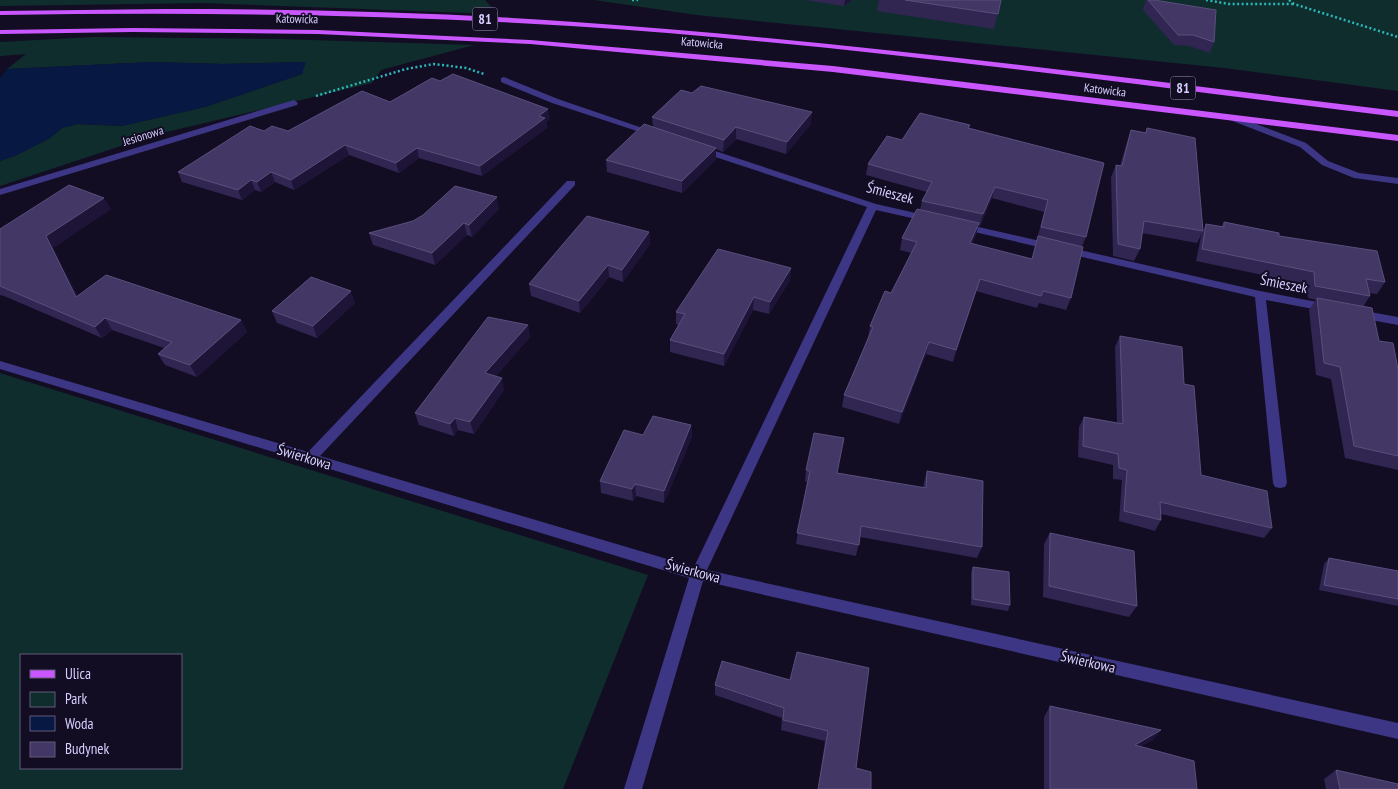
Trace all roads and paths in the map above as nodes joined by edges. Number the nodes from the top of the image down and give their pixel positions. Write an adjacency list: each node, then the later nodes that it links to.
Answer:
1 (632, 0): 2 (path)
2 (638, 0)
3 (1206, 0): 5 (path)
4 (1289, 0): 5 (path)
5 (1294, 4): 8 (path)
6 (0, 13): 11 (main road, Katowicka / 81)
7 (0, 32): 12 (main road, Katowicka / 81)
8 (1398, 37)
9 (504, 80): 10 (path); 13 (street)
10 (294, 102): 18 (street, Jesionowa)
11 (1398, 114)
12 (1233, 118): 14 (main road, Katowicka / 81); 16 (street)
13 (668, 138)
14 (1398, 138)
15 (686, 144): 19 (street, Śmieszek)
16 (1398, 181)
17 (571, 184): 23 (street)
18 (0, 192)
19 (873, 206): 20 (street, Śmieszek); 25 (street)
20 (1260, 296): 21 (street, Śmieszek); 24 (street)
21 (1398, 321)
22 (0, 365): 23 (street, Świerkowa)
23 (309, 459): 25 (street, Świerkowa)
24 (1280, 483)
25 (698, 574): 26 (street, Świerkowa); 27 (street)
26 (1398, 731)
27 (633, 789)

